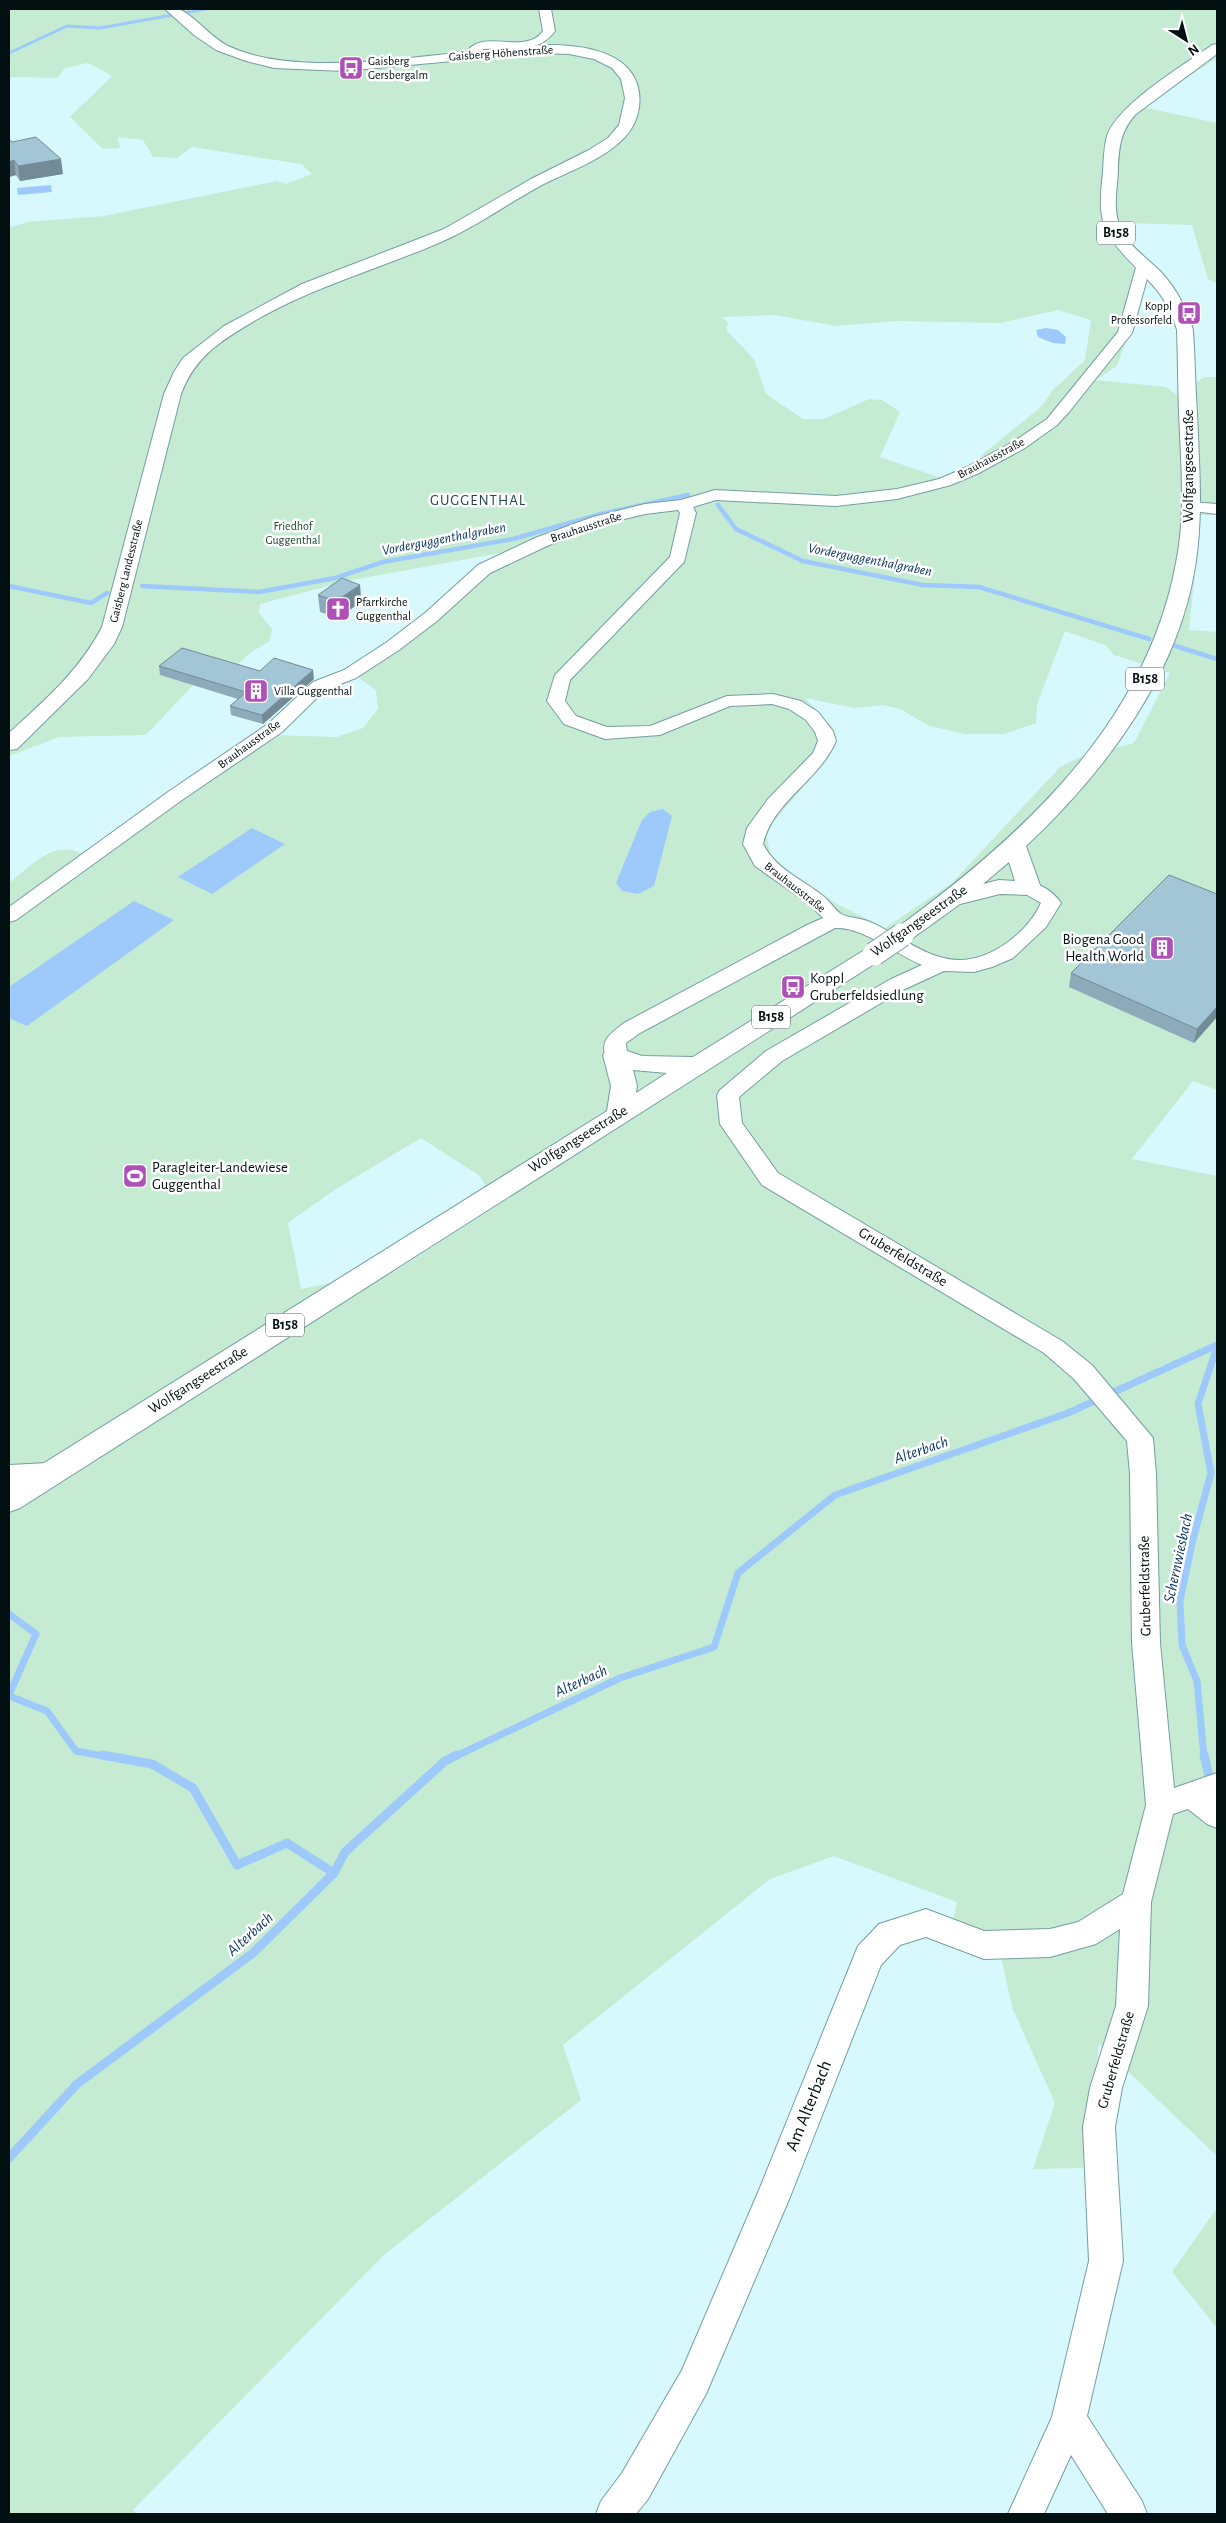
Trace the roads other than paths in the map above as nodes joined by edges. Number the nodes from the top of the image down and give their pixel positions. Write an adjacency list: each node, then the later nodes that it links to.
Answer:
1 (171, 9): 4 (main road, Gaisberg Höhenstraße)
2 (545, 9): 4 (street)
3 (1217, 48): 5 (main road, Wolfgangseestraße / B158)
4 (476, 54): 6 (main road, Gaisberg Höhenstraße)
5 (1144, 264): 7 (street, Brauhausstraße); 8 (main road, Wolfgangseestraße / B158)
6 (186, 364): 10 (main road, Gaisberg Landesstraße)
7 (683, 505): 14 (street, Brauhausstraße); 15 (street, Brauhausstraße)
8 (1191, 508): 9 (street); 11 (main road, Wolfgangseestraße / B158)
9 (1217, 509)
10 (9, 744)
11 (1015, 846): 12 (main road); 13 (main road, Wolfgangseestraße / B158)
12 (1029, 888): 13 (main road); 16 (street, Gruberfeldstraße)
13 (953, 899): 18 (main road, Wolfgangseestraße / B158, bridge)
14 (9, 916)
15 (837, 920): 16 (street, Gruberfeldstraße); 17 (street)
16 (940, 964): 24 (street, Gruberfeldstraße)
17 (616, 1055): 18 (main road); 19 (main road)
18 (695, 1065): 19 (main road, Wolfgangseestraße / B158)
19 (619, 1114): 20 (main road, Wolfgangseestraße / B158)
20 (48, 1475): 21 (main road); 22 (main road, Wolfgangseestraße / B158)
21 (9, 1477)
22 (9, 1500)
23 (1205, 1790): 24 (street); 25 (street)
24 (1160, 1805): 26 (street, Gruberfeldstraße)
25 (1217, 1815)
26 (1136, 1902): 27 (street, Gruberfeldstraße); 28 (street, Am Alterbach)
27 (1069, 2419): 29 (street, Gruberfeldstraße); 30 (street)
28 (614, 2514)
29 (1026, 2514)
30 (1129, 2514)

